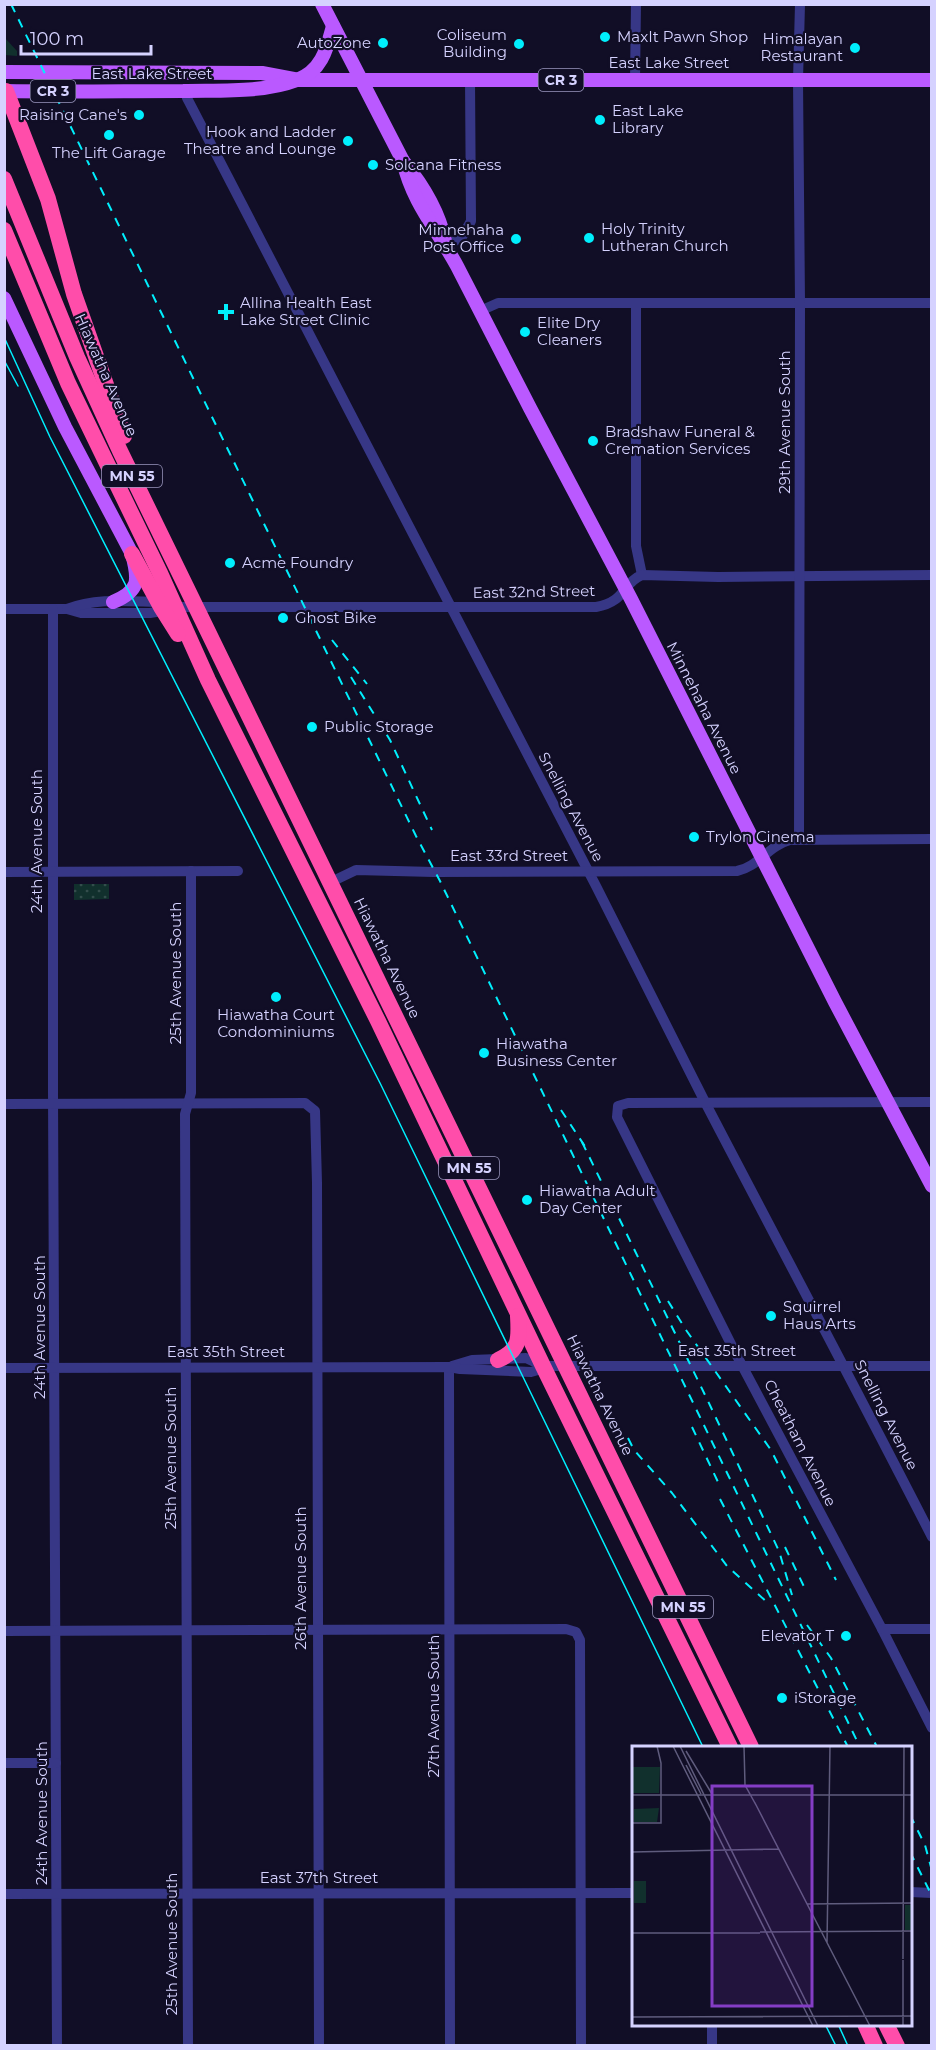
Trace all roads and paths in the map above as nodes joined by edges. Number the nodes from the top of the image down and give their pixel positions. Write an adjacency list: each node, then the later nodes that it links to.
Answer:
1 (322, 4): 4 (main road)
2 (636, 4): 9 (street)
3 (800, 4): 10 (street, 29th Avenue South)
4 (333, 26): 7 (main road); 8 (main road)
5 (4, 72): 7 (main road, East Lake Street / CR 3)
6 (470, 79): 8 (main road, East Lake Street / CR 3); 9 (main road, East Lake Street / CR 3); 16 (street)
7 (299, 80): 8 (main road, East Lake Street / CR 3); 13 (main road, East Lake Street / CR 3)
8 (361, 80): 16 (main road, Minnehaha Avenue)
9 (635, 80): 10 (main road, East Lake Street / CR 3)
10 (798, 80): 11 (main road, East Lake Street / CR 3); 19 (street, 29th Avenue South)
11 (932, 80)
12 (5, 90): 13 (main road, East Lake Street / CR 3); 22 (highway)
13 (186, 91): 31 (street, Snelling Avenue)
14 (4, 179): 22 (highway, Hiawatha Avenue / MN 55)
15 (4, 230): 29 (highway, MN 55)
16 (446, 246): 21 (main road, Minnehaha Avenue)
17 (4, 298): 23 (main road)
18 (636, 303): 19 (street); 21 (street); 24 (street)
19 (800, 303): 20 (street); 25 (street, 29th Avenue South)
20 (932, 303)
21 (480, 311): 27 (main road, Minnehaha Avenue)
22 (152, 516): 30 (highway, Hiawatha Avenue / MN 55)
23 (132, 554): 28 (main road); 29 (highway)
24 (642, 575): 25 (street); 27 (street, East 32nd Street)
25 (800, 575): 26 (street); 35 (street, 29th Avenue South)
26 (932, 575)
27 (626, 590): 31 (street, East 32nd Street); 37 (main road, Minnehaha Avenue)
28 (113, 602): 29 (street, East 32nd Street); 34 (street, East 32nd Street)
29 (168, 608): 30 (street, East 32nd Street); 34 (street, East 32nd Street); 51 (highway, MN 55)
30 (196, 608): 31 (street, East 32nd Street); 43 (highway, Hiawatha Avenue / MN 55)
31 (450, 608): 40 (street, Snelling Avenue)
32 (4, 609): 33 (street, East 32nd Street)
33 (53, 609): 34 (street, East 32nd Street); 42 (street, 24th Avenue South)
34 (67, 609)
35 (799, 839): 36 (street, East 33rd Street); 37 (street, East 33rd Street)
36 (932, 839)
37 (761, 858): 40 (street, East 33rd Street); 45 (main road, Minnehaha Avenue)
38 (190, 871): 39 (street); 42 (street); 47 (street, 25th Avenue South)
39 (238, 871)
40 (588, 871): 43 (street, East 33rd Street); 44 (street, Snelling Avenue)
41 (4, 872): 42 (street)
42 (52, 872): 49 (street, 24th Avenue South)
43 (331, 882): 54 (highway, Hiawatha Avenue / MN 55)
44 (705, 1101): 45 (street); 55 (street, Cheatham Avenue); 56 (street, Snelling Avenue)
45 (888, 1102): 46 (street); 50 (main road, Minnehaha Avenue)
46 (932, 1102)
47 (188, 1103): 49 (street); 59 (street, 25th Avenue South); 60 (street, 26th Avenue South)
48 (4, 1104): 49 (street)
49 (53, 1104): 58 (street, 24th Avenue South)
50 (932, 1186)
51 (516, 1306): 52 (highway); 53 (highway, MN 55)
52 (498, 1360): 53 (street, East 35th Street); 61 (street, East 35th Street)
53 (543, 1366): 54 (street, East 35th Street); 61 (street, East 35th Street); 72 (highway, MN 55)
54 (564, 1366): 55 (street, East 35th Street); 73 (highway, Hiawatha Avenue / MN 55)
55 (744, 1366): 56 (street, East 35th Street); 64 (street, Cheatham Avenue)
56 (845, 1366): 57 (street, East 35th Street); 63 (street, Snelling Avenue)
57 (932, 1366)
58 (55, 1367): 59 (street, East 35th Street); 62 (street, East 35th Street); 66 (street, 24th Avenue South)
59 (186, 1367): 60 (street, East 35th Street); 67 (street, 25th Avenue South)
60 (317, 1367): 61 (street, East 35th Street); 70 (street, 26th Avenue South)
61 (449, 1367): 68 (street, 27th Avenue South)
62 (4, 1368)
63 (932, 1537)
64 (882, 1629): 65 (street); 71 (street, Cheatham Avenue)
65 (932, 1629)
66 (56, 1630): 67 (street); 69 (street); 74 (street, 24th Avenue South)
67 (187, 1630): 70 (street); 84 (street, 25th Avenue South)
68 (449, 1630): 70 (street); 78 (street, 27th Avenue South); 79 (street)
69 (4, 1631)
70 (318, 1631): 77 (street, 26th Avenue South)
71 (932, 1728)
72 (730, 1746)
73 (751, 1746)
74 (56, 1762): 75 (street); 83 (street, 24th Avenue South)
75 (4, 1763)
76 (912, 1892): 81 (street)
77 (318, 1893): 78 (street, East 37th Street); 84 (street, East 37th Street); 90 (street, 26th Avenue South)
78 (450, 1893): 79 (street, East 37th Street); 91 (street, 27th Avenue South)
79 (582, 1893): 80 (street, East 37th Street); 92 (street)
80 (632, 1893)
81 (932, 1893)
82 (4, 1894): 83 (street, East 37th Street)
83 (57, 1894): 84 (street, East 37th Street); 88 (street, 24th Avenue South)
84 (187, 1894): 89 (street, 25th Avenue South)
85 (712, 2026): 93 (street)
86 (865, 2026): 94 (highway)
87 (887, 2026): 95 (highway)
88 (57, 2046)
89 (188, 2046)
90 (319, 2046)
91 (450, 2046)
92 (581, 2046)
93 (712, 2046)
94 (875, 2046)
95 (897, 2046)

